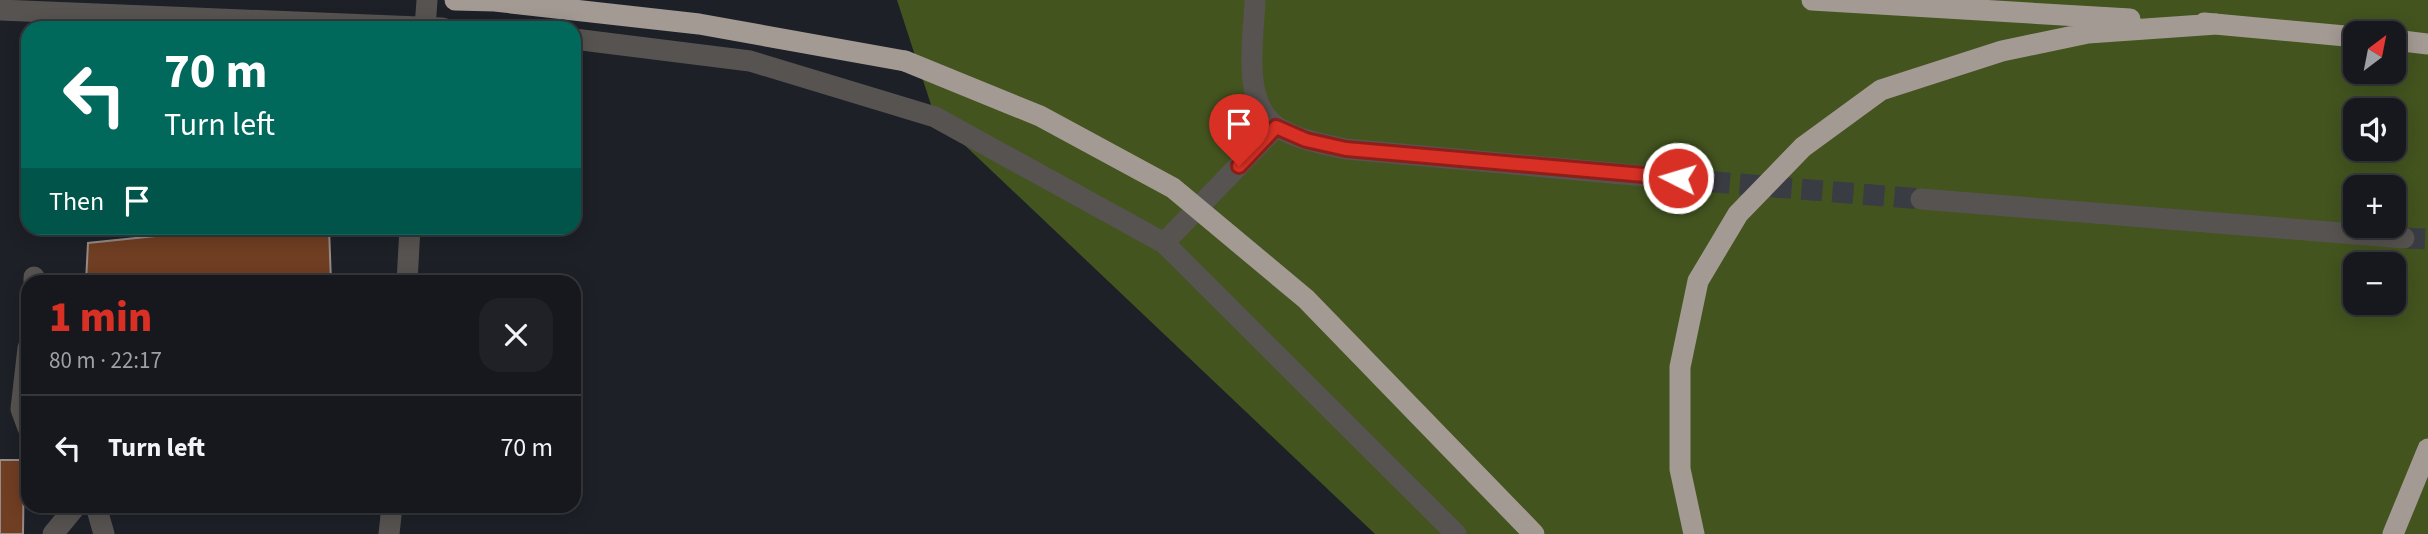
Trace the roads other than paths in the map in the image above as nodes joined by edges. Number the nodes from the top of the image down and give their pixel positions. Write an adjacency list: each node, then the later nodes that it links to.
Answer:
1 (427, 0): 9 (street)
2 (455, 0): 6 (highway)
3 (485, 0): 6 (highway)
4 (1255, 0): 15 (street)
5 (1812, 0): 10 (highway)
6 (495, 1): 30 (highway, bridge)
7 (0, 10): 8 (street)
8 (263, 21)
9 (430, 21)
10 (2217, 24): 11 (highway); 31 (highway)
11 (2343, 36)
12 (581, 40): 20 (street)
13 (2406, 41): 14 (highway)
14 (2428, 44)
15 (1276, 127): 16 (street); 20 (street)
16 (1678, 178)
17 (1921, 199): 18 (street)
18 (2343, 233)
19 (410, 235): 21 (street)
20 (1164, 243): 29 (street)
21 (407, 275)
22 (2428, 449): 32 (highway)
23 (70, 513): 26 (street)
24 (98, 513): 27 (street)
25 (392, 513): 28 (street)
26 (53, 534)
27 (104, 534)
28 (390, 534)
29 (1456, 534)
30 (1534, 534)
31 (1694, 534)
32 (2393, 534)

